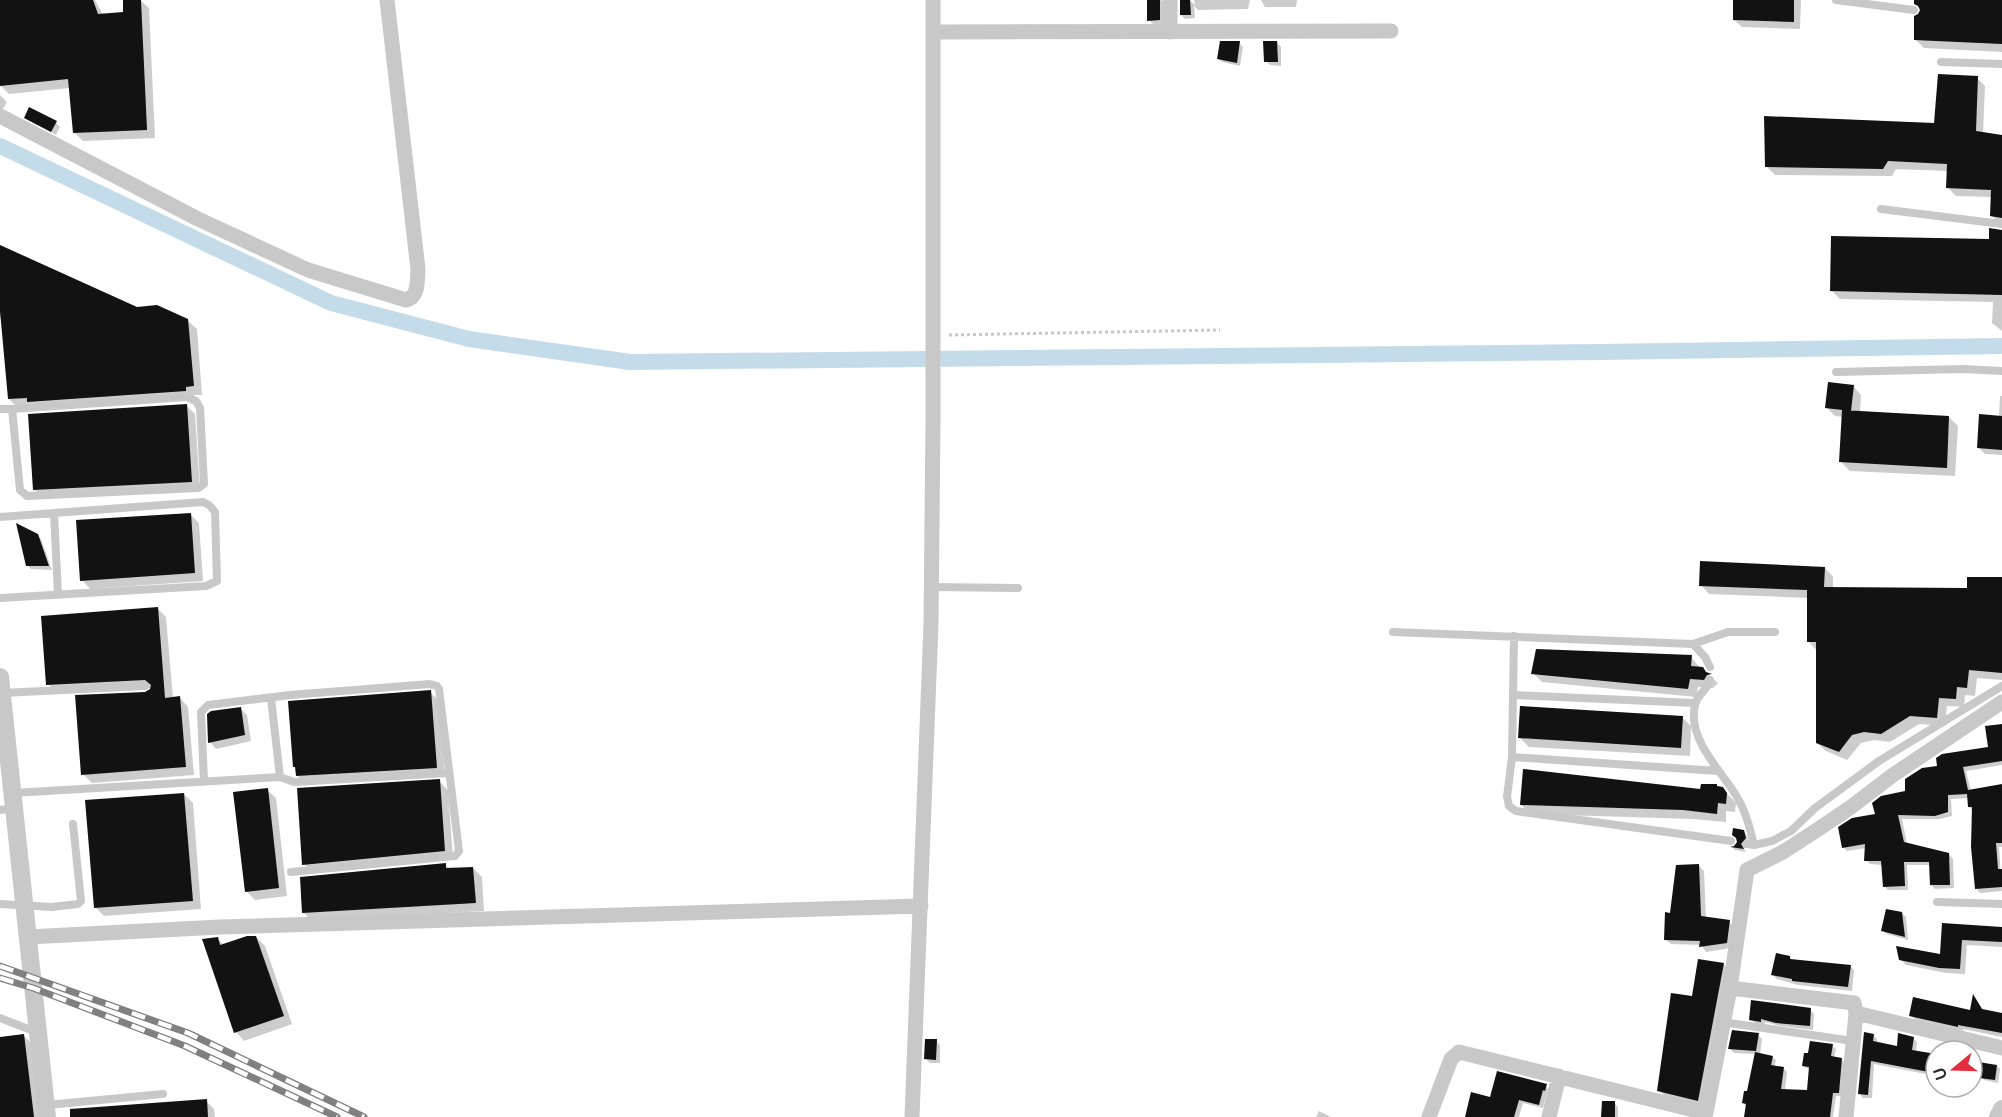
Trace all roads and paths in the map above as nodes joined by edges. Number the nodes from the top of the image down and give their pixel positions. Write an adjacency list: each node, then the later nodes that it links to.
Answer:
1 (387, 0): 11 (street)
2 (933, 0): 7 (street)
3 (1170, 0): 8 (street)
4 (1836, 0): 5 (lane)
5 (1914, 10)
6 (1390, 31): 8 (street)
7 (933, 32): 8 (street); 15 (street)
8 (1170, 32)
9 (1941, 62): 10 (lane)
10 (2002, 64)
11 (0, 116)
12 (1881, 209): 13 (lane)
13 (2002, 224)
14 (1220, 330): 15 (path)
15 (932, 337): 22 (street)
16 (2002, 371): 17 (lane)
17 (1836, 372)
18 (0, 409): 19 (lane)
19 (12, 409): 19 (lane)
20 (54, 513): 21 (lane); 24 (lane); 24 (lane)
21 (0, 517)
22 (932, 587): 23 (lane); 52 (street)
23 (1018, 588)
24 (58, 595): 25 (lane)
25 (0, 598)
26 (1393, 632): 28 (lane)
27 (1775, 632): 29 (lane)
28 (1514, 636): 29 (lane); 35 (lane)
29 (1693, 644): 30 (lane)
30 (1710, 667)
31 (1710, 680): 38 (lane)
32 (145, 686): 34 (lane)
33 (2002, 686): 40 (lane)
34 (0, 688): 44 (street)
35 (1514, 695): 38 (lane); 39 (lane)
36 (271, 698): 41 (lane); 42 (lane); 43 (lane)
37 (2002, 702): 54 (street)
38 (1695, 703): 40 (lane)
39 (1512, 757): 40 (lane); 46 (lane)
40 (1718, 771)
41 (448, 773): 42 (lane); 47 (lane)
42 (280, 777): 43 (lane)
43 (204, 781): 44 (lane)
44 (9, 804): 51 (street)
45 (73, 824): 51 (lane)
46 (1731, 841)
47 (291, 872)
48 (1938, 902): 50 (lane)
49 (0, 904): 51 (lane)
50 (2002, 904)
51 (24, 905): 53 (street)
52 (921, 906): 53 (street); 65 (street)
53 (28, 937): 58 (street)
54 (1730, 988): 55 (street); 57 (street)
55 (1856, 1013): 59 (street); 60 (street)
56 (0, 1018): 58 (lane)
57 (1722, 1022): 59 (lane); 61 (street)
58 (38, 1032): 64 (street)
59 (1853, 1041): 68 (street)
60 (2002, 1048)
61 (1559, 1076): 66 (street); 67 (street)
62 (163, 1094): 64 (lane)
63 (2002, 1109): 69 (street)
64 (46, 1111)
65 (912, 1117)
66 (1429, 1117)
67 (1548, 1117)
68 (1846, 1117)
69 (1998, 1117)

